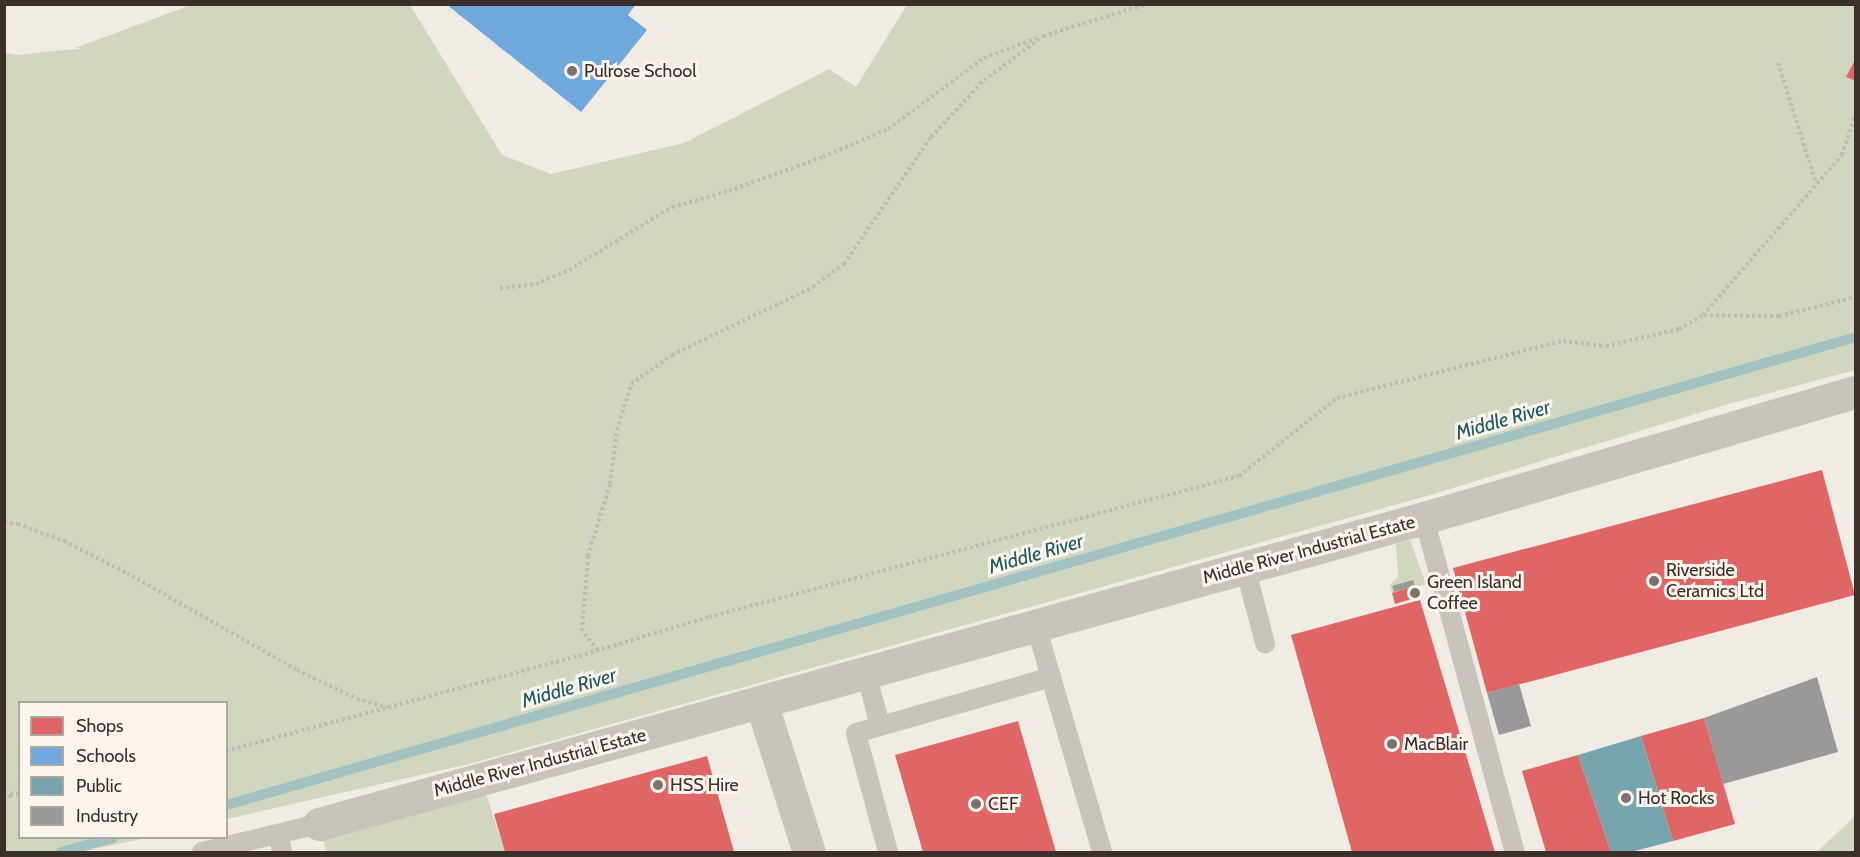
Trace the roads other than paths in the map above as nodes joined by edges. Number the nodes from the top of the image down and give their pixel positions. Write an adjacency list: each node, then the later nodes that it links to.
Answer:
1 (1856, 392): 2 (street, Middle River Industrial Estate)
2 (1424, 518): 3 (street, Middle River Industrial Estate); 16 (lane)
3 (1245, 567): 4 (street, Middle River Industrial Estate); 5 (lane)
4 (1036, 626): 6 (street, Middle River Industrial Estate); 7 (lane)
5 (1265, 643)
6 (866, 672): 8 (street, Middle River Industrial Estate); 9 (lane)
7 (1051, 678): 9 (lane); 15 (lane)
8 (761, 702): 10 (street, Middle River Industrial Estate); 13 (street)
9 (880, 726): 14 (lane)
10 (319, 824): 11 (lane)
11 (280, 844): 12 (lane)
12 (202, 852)
13 (809, 852)
14 (888, 852)
15 (1102, 852)
16 (1515, 852)

